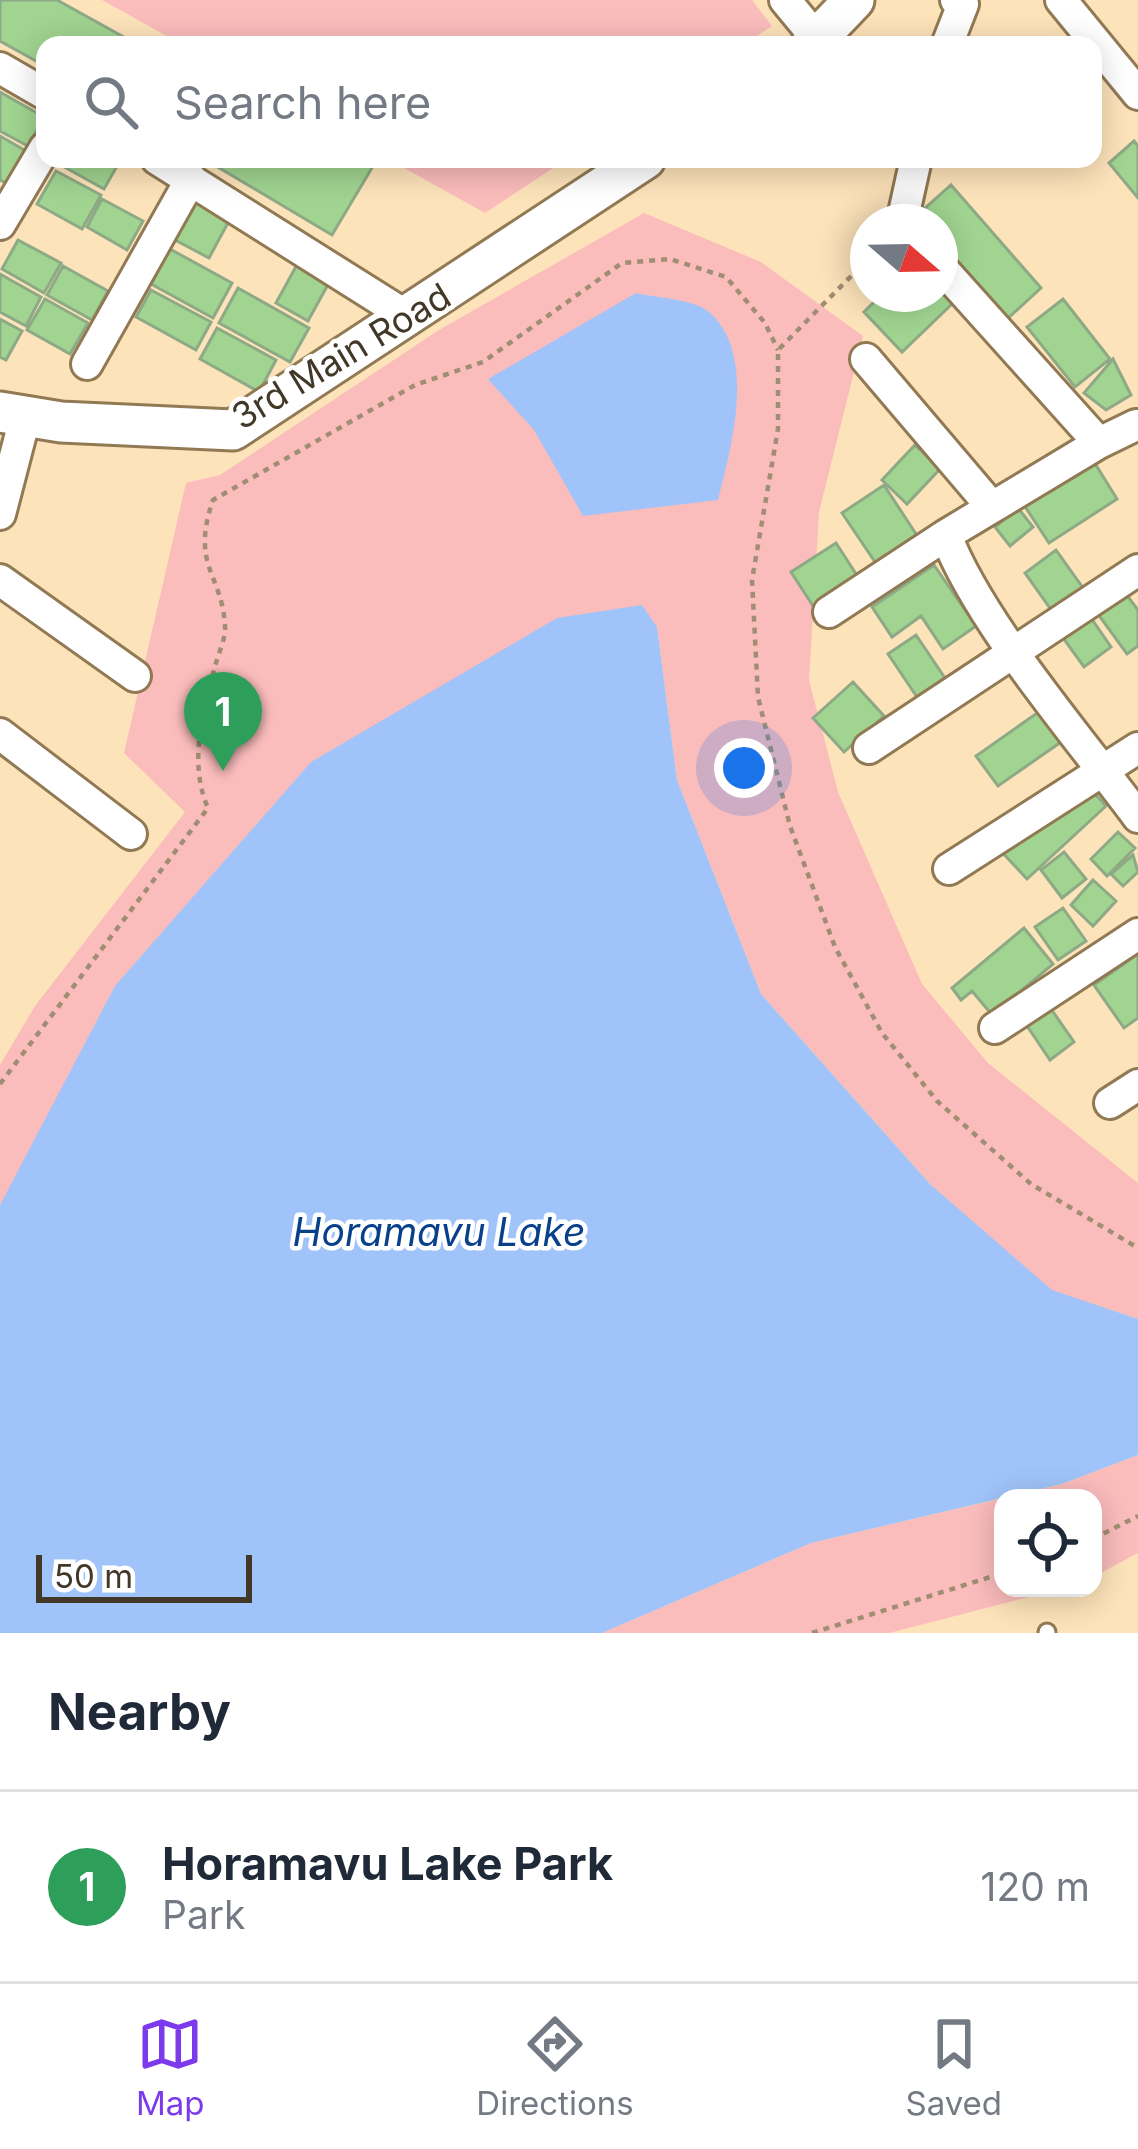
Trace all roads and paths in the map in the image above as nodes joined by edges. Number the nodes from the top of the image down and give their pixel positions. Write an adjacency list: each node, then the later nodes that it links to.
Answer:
1 (785, 0): 5 (street)
2 (854, 0): 6 (street)
3 (1061, 0): 8 (street)
4 (962, 1): 7 (street)
5 (809, 36)
6 (821, 36)
7 (950, 36)
8 (1090, 36)
9 (1102, 50): 12 (street)
10 (0, 68): 11 (street)
11 (36, 89)
12 (1138, 94)
13 (36, 163): 19 (street)
14 (172, 168): 17 (street)
15 (631, 168): 22 (street, 3rd Main Road)
16 (914, 168): 18 (street)
17 (191, 179): 22 (street); 25 (street)
18 (906, 204)
19 (0, 224)
20 (850, 277): 23 (path)
21 (958, 286): 28 (street)
22 (407, 317): 26 (street, 3rd Main Road)
23 (778, 350): 46 (path); 49 (path)
24 (866, 359): 29 (street)
25 (87, 364)
26 (13, 415): 30 (street)
27 (1136, 425): 28 (street)
28 (1099, 443): 29 (street)
29 (992, 506): 31 (street)
30 (0, 514)
31 (946, 535): 34 (street); 35 (street)
32 (1138, 570): 35 (street)
33 (0, 580): 36 (street)
34 (829, 612)
35 (1017, 653): 38 (street); 40 (street)
36 (135, 676)
37 (0, 734): 42 (street)
38 (869, 748)
39 (1138, 748): 40 (street)
40 (1104, 771): 41 (street); 43 (street)
41 (1138, 817)
42 (131, 834)
43 (949, 869)
44 (1138, 934): 45 (street)
45 (995, 1028)
46 (0, 1084)
47 (1138, 1085): 48 (street)
48 (1110, 1103)
49 (1138, 1248)
50 (1138, 1516): 51 (path)
51 (1102, 1534)
52 (994, 1576): 53 (path)
53 (812, 1633)

